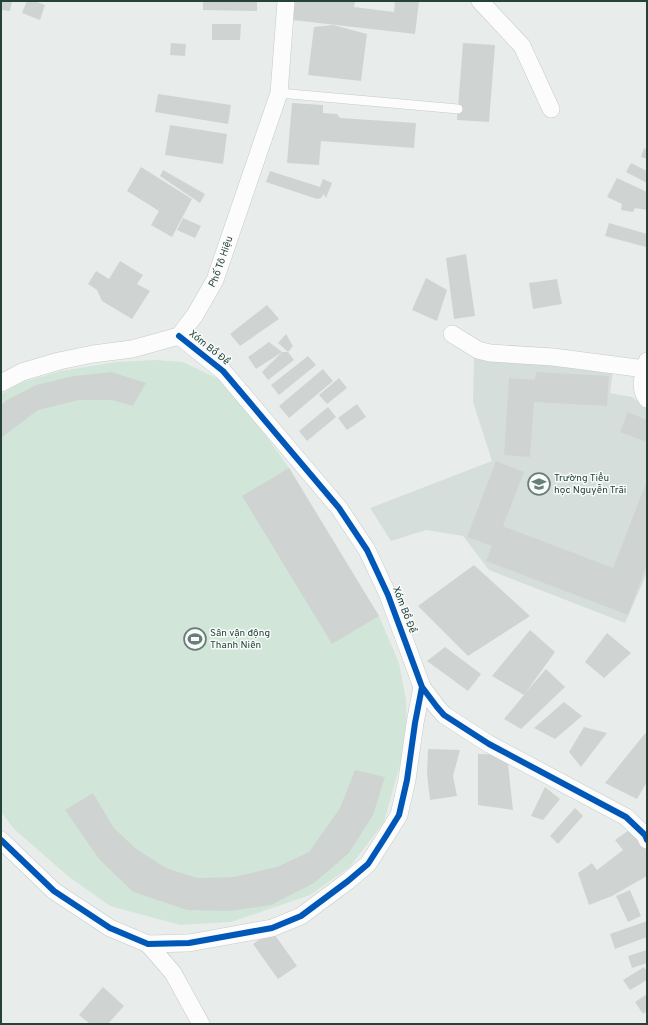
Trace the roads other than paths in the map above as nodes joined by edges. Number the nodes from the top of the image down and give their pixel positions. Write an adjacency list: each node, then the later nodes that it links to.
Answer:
1 (286, 1): 3 (street, Phố Tô Hiệu)
2 (480, 1): 5 (street)
3 (279, 93): 4 (lane); 7 (street, Phố Tô Hiệu)
4 (458, 109)
5 (550, 109)
6 (452, 334): 8 (street)
7 (179, 336): 9 (street); 11 (street, Xóm Bồ Đề)
8 (646, 365): 10 (street)
9 (1, 383)
10 (647, 399)
11 (422, 687): 12 (street, Xóm Bồ Đề); 14 (street)
12 (646, 836)
13 (1, 840): 14 (street)
14 (148, 944): 15 (street)
15 (201, 1024)

